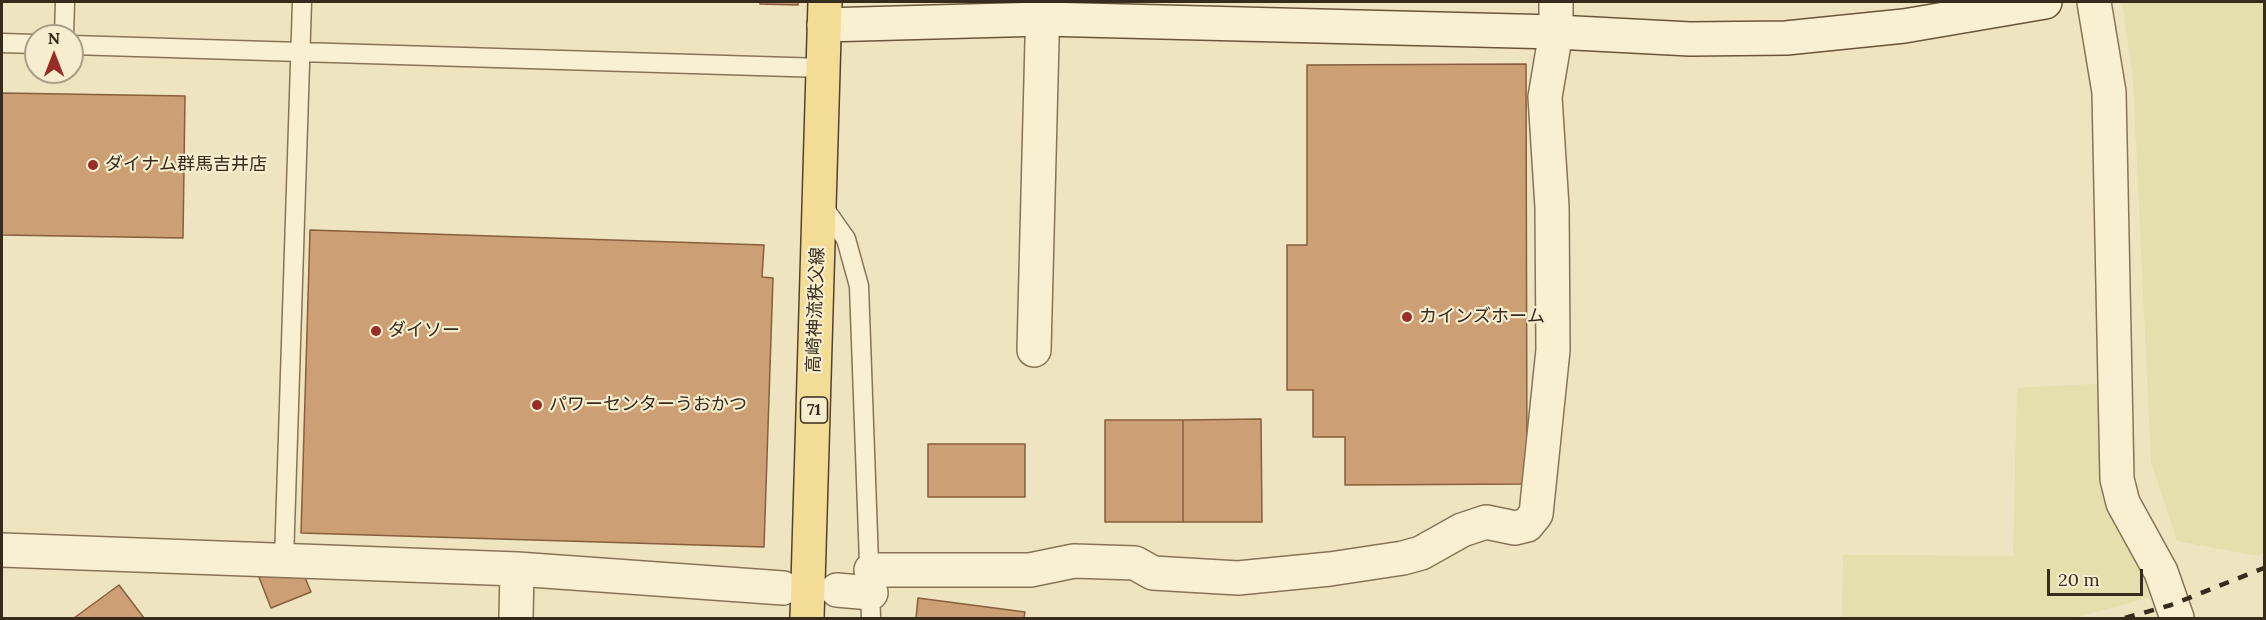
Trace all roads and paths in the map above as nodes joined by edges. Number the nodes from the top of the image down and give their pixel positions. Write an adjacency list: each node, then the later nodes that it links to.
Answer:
1 (65, 2): 8 (lane)
2 (302, 2): 12 (lane)
3 (2045, 2): 7 (street)
4 (2094, 2): 24 (street)
5 (1043, 10): 6 (street); 7 (street); 15 (street)
6 (824, 13): 13 (main road, 高崎神流秩父線 / 71)
7 (1556, 17): 21 (street)
8 (64, 24)
9 (2, 43): 10 (lane)
10 (24, 44)
11 (84, 45): 12 (lane)
12 (300, 52): 13 (lane); 17 (lane)
13 (823, 68): 14 (main road, 高崎神流秩父線 / 71)
14 (820, 201): 21 (lane); 23 (main road, 高崎神流秩父線 / 71)
15 (1034, 350)
16 (2, 550): 17 (street)
17 (284, 560): 18 (street)
18 (517, 569): 19 (street); 22 (street)
19 (783, 588)
20 (837, 590): 21 (street)
21 (871, 594)
22 (516, 618)
23 (807, 618)
24 (2177, 618)

